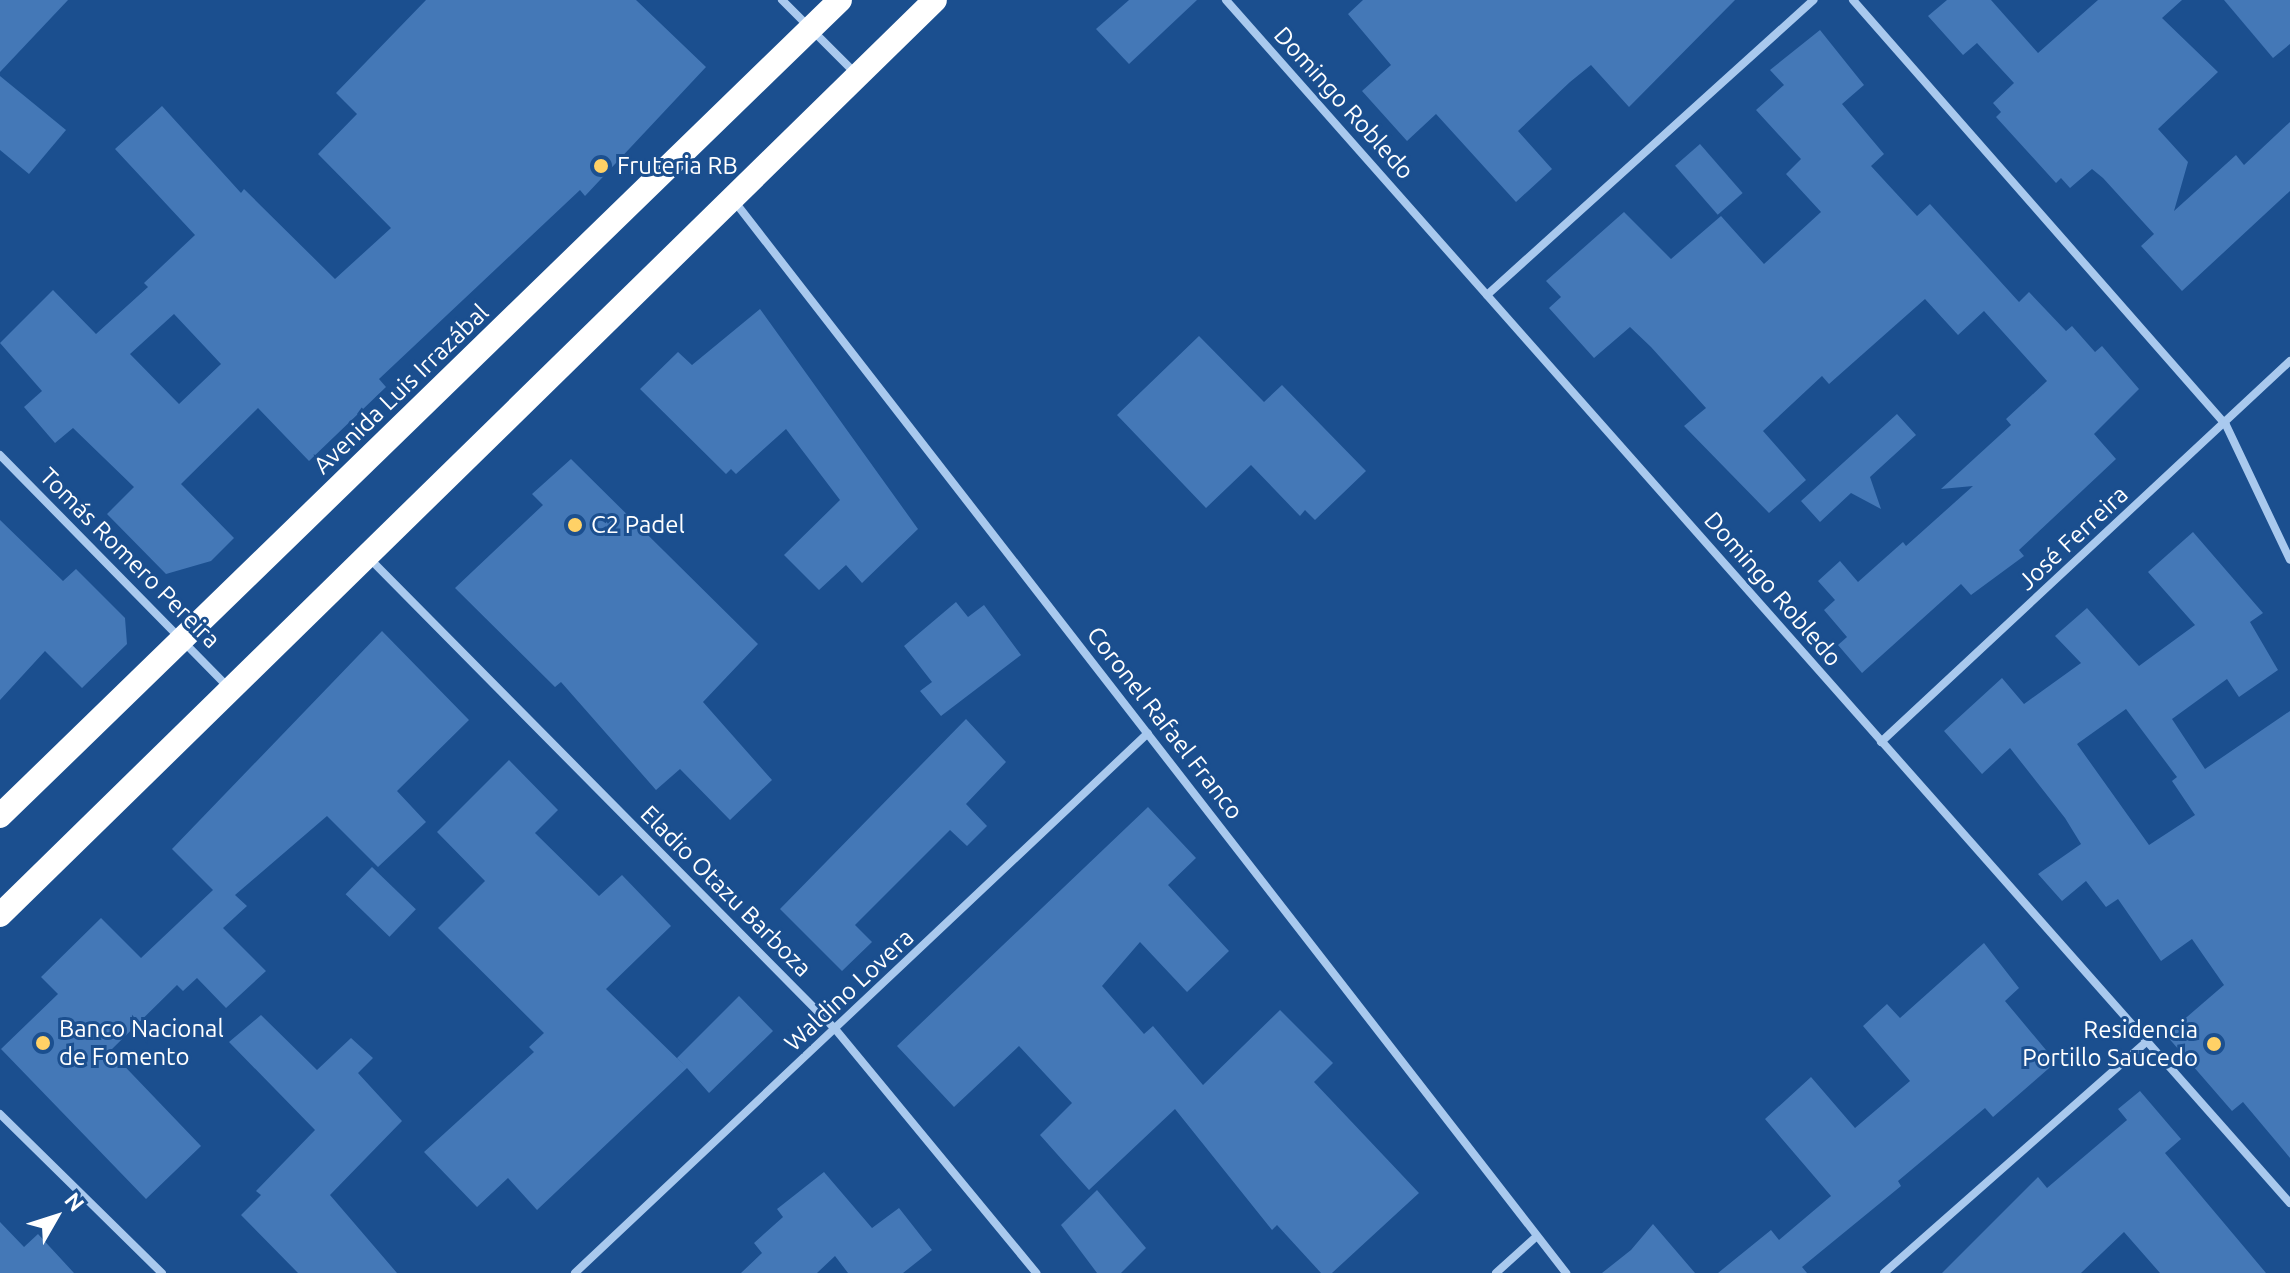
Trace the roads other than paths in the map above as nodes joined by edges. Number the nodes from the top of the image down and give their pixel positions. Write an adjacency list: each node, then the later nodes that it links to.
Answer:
1 (782, 0): 7 (street)
2 (840, 0): 7 (highway, Avenida Luis Irrazábal)
3 (935, 0): 8 (highway)
4 (1226, 0): 10 (street, Domingo Robledo)
5 (1814, 0): 10 (street)
6 (1853, 0): 12 (street)
7 (811, 29): 8 (street); 16 (highway, Avenida Luis Irrazábal)
8 (857, 76): 9 (highway)
9 (732, 199): 14 (highway); 18 (street, Coronel Rafael Franco)
10 (1487, 295): 19 (street, Domingo Robledo)
11 (2290, 361): 12 (street, José Ferreira)
12 (2226, 425): 15 (street); 19 (street, José Ferreira)
13 (0, 455): 16 (street, Tomás Romero Pereira)
14 (367, 556): 17 (highway); 22 (street, Eladio Otazu Barboza)
15 (2290, 560)
16 (183, 640): 17 (street, Tomás Romero Pereira); 20 (highway, Avenida Luis Irrazábal)
17 (231, 689): 21 (highway)
18 (1148, 733): 22 (street, Waldino Lovera); 26 (street, Coronel Rafael Franco)
19 (1881, 742): 23 (street, Domingo Robledo)
20 (0, 816)
21 (0, 915)
22 (836, 1030): 28 (street, Waldino Lovera); 29 (street, Eladio Otazu Barboza)
23 (2147, 1041): 25 (street, Domingo Robledo); 32 (street)
24 (0, 1114): 27 (street)
25 (2290, 1203)
26 (1537, 1236): 30 (street); 31 (street, Coronel Rafael Franco)
27 (162, 1273)
28 (575, 1273)
29 (1036, 1273)
30 (1496, 1273)
31 (1566, 1273)
32 (1884, 1273)

